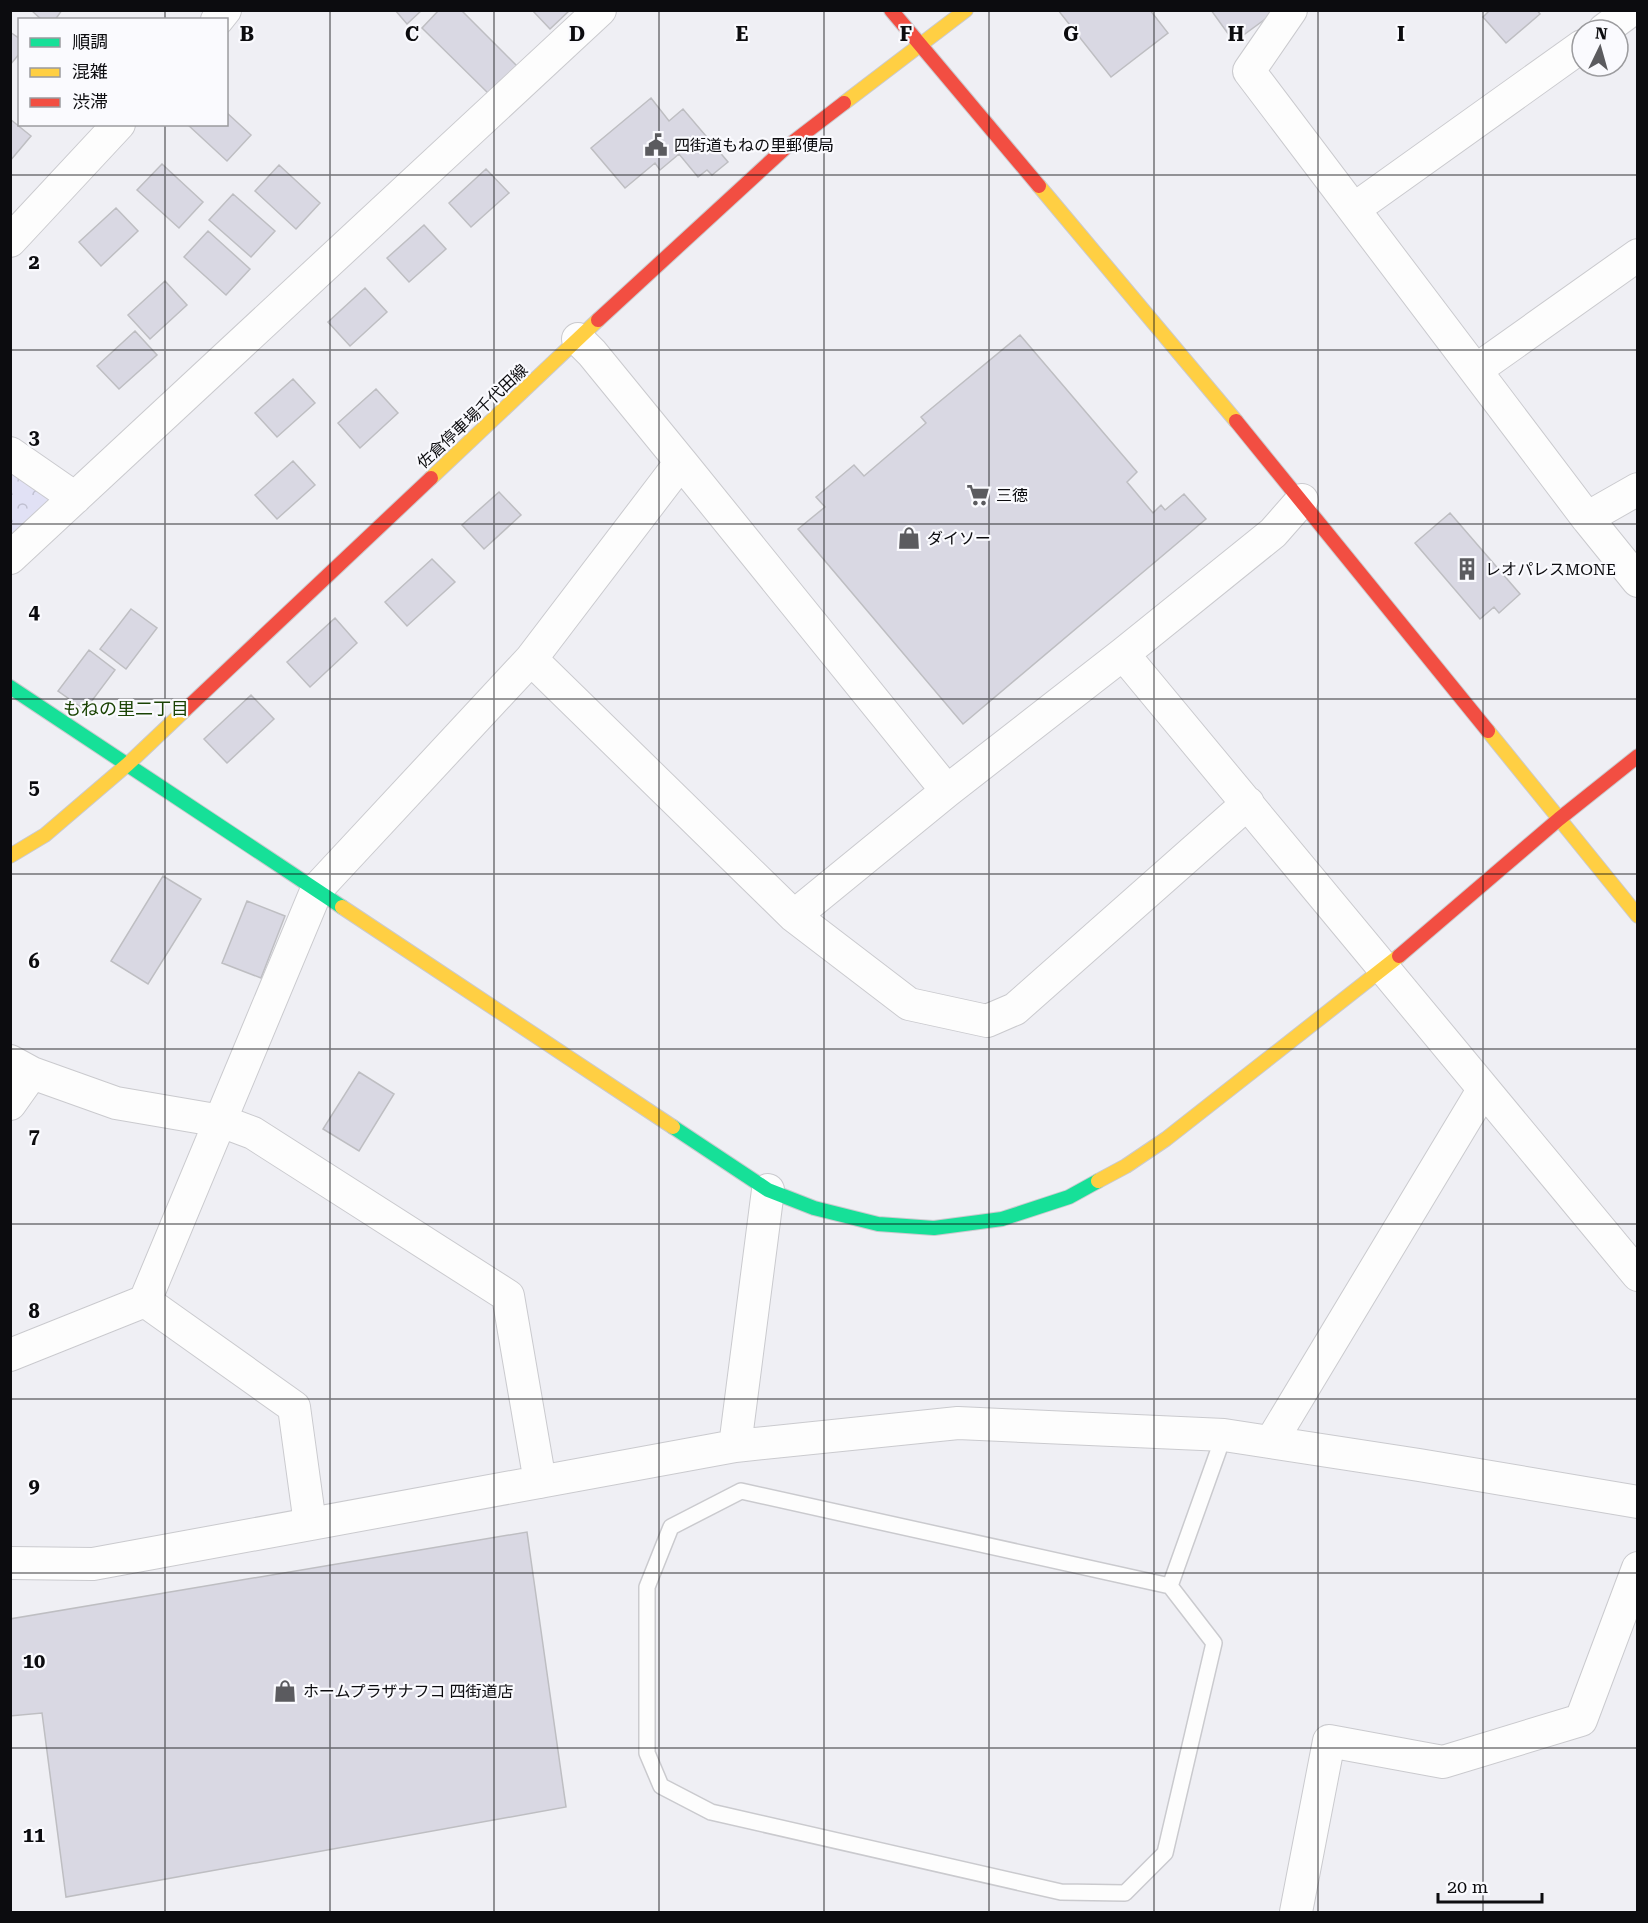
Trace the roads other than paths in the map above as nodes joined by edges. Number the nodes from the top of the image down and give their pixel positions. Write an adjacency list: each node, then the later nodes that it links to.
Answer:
1 (600, 10): 16 (street)
2 (891, 10): 5 (street)
3 (966, 10): 5 (street, 佐倉停車場千代田線)
4 (1291, 10): 8 (street)
5 (920, 46): 11 (street, 佐倉停車場千代田線); 17 (street)
6 (1570, 55): 8 (street)
7 (117, 126): 9 (street)
8 (1354, 209): 12 (street)
9 (10, 241)
10 (1638, 255): 12 (street)
11 (578, 339): 14 (street); 25 (street, 佐倉停車場千代田線)
12 (1476, 370): 18 (street)
13 (10, 453): 16 (street)
14 (681, 462): 22 (street); 26 (street)
15 (1638, 489): 18 (street)
16 (75, 498): 19 (street)
17 (1302, 500): 21 (street); 28 (street)
18 (1587, 518): 20 (street)
19 (10, 558)
20 (1638, 581)
21 (1123, 654): 26 (street); 27 (street)
22 (531, 659): 30 (street); 31 (street)
23 (10, 687): 25 (street)
24 (1638, 756): 28 (street)
25 (128, 764): 29 (street, 佐倉停車場千代田線); 30 (street)
26 (947, 791): 31 (street)
27 (1248, 803): 31 (street); 33 (street)
28 (1559, 819): 32 (street); 33 (street)
29 (10, 856)
30 (317, 889): 37 (street); 38 (street)
31 (794, 916)
32 (1638, 916)
33 (1383, 970): 35 (street); 38 (street)
34 (21, 1067): 36 (street); 37 (street)
35 (1483, 1089): 39 (street); 43 (street)
36 (10, 1104)
37 (221, 1121): 40 (street); 45 (street)
38 (768, 1190): 44 (street)
39 (1638, 1275)
40 (145, 1301): 41 (street); 47 (street)
41 (10, 1355)
42 (1224, 1435): 43 (street); 44 (street); 50 (lane)
43 (1271, 1442): 46 (street)
44 (735, 1446): 45 (street)
45 (540, 1482): 47 (street)
46 (1638, 1502)
47 (310, 1524): 48 (street)
48 (10, 1563)
49 (1638, 1568): 51 (street)
50 (1170, 1586): 50 (lane)
51 (1296, 1912)

